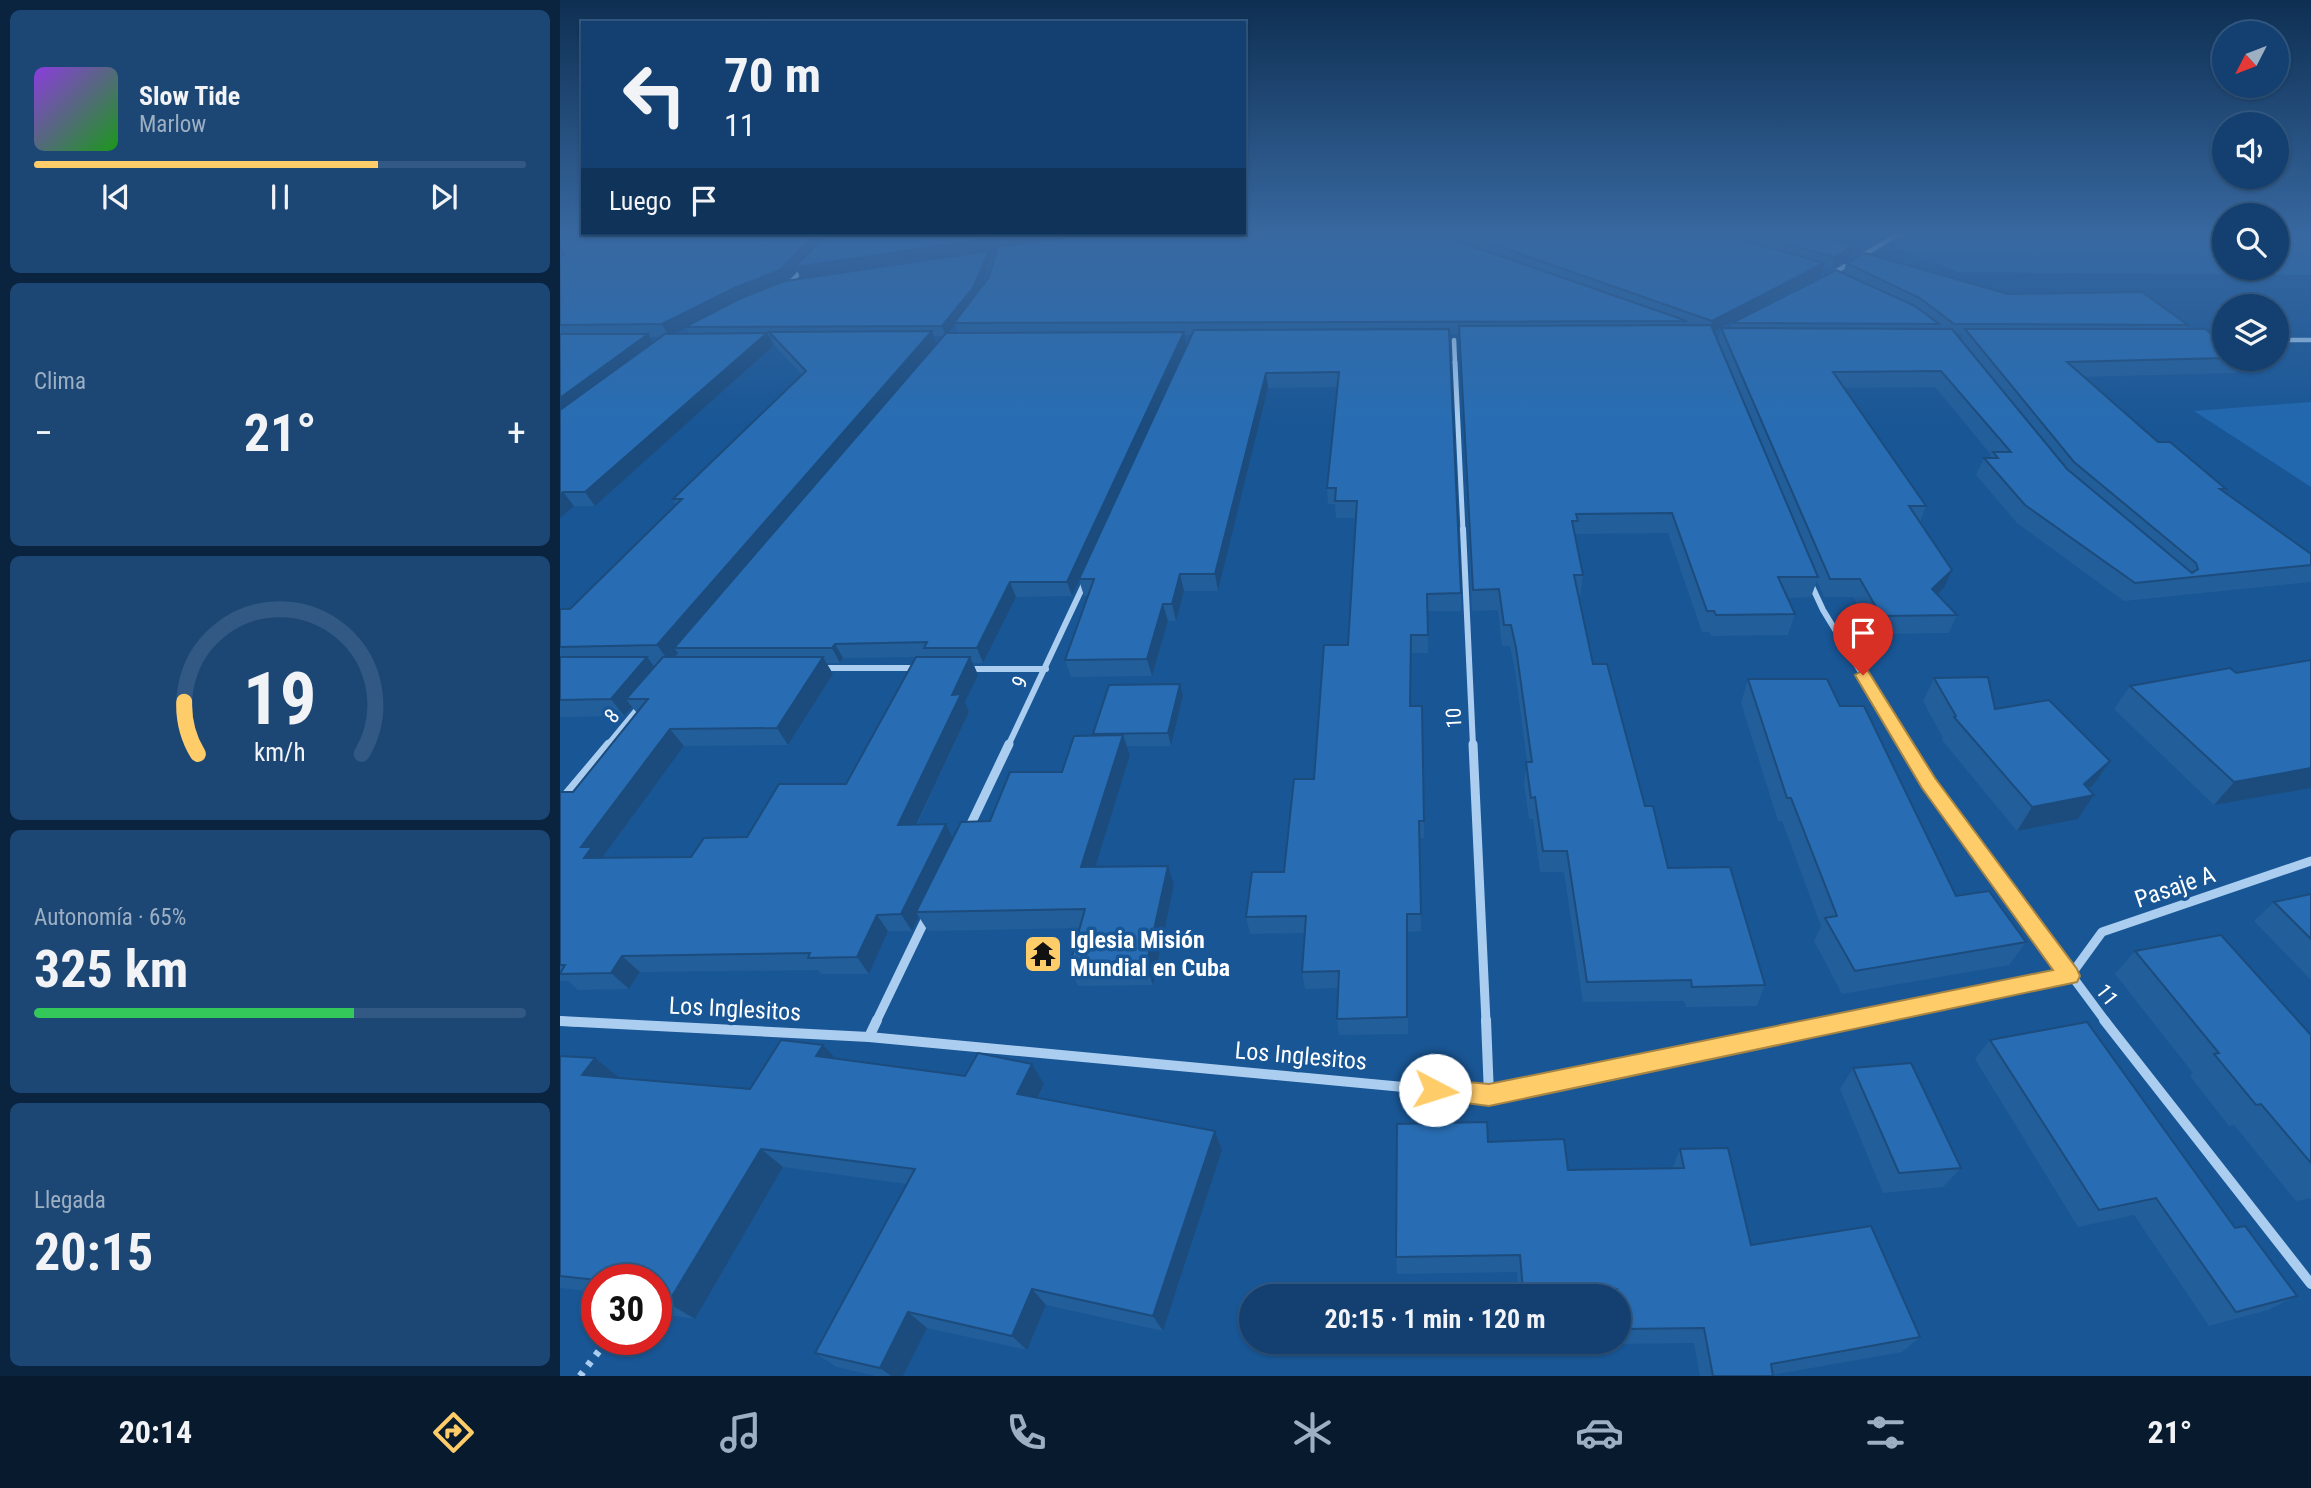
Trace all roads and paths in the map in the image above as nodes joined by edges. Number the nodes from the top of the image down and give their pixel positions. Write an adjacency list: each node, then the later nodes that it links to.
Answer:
1 (1441, 340): 2 (street)
2 (1454, 340): 3 (street); 20 (street, 10)
3 (1468, 340)
4 (2289, 340): 5 (street)
5 (2311, 341)
6 (1091, 568): 11 (street, 9)
7 (1807, 575): 17 (street, 11)
8 (811, 668): 9 (street)
9 (935, 668)
10 (963, 669): 11 (street)
11 (1046, 669): 14 (street, 9)
12 (646, 698): 13 (street, 8)
13 (560, 802)
14 (963, 841)
15 (2311, 860): 17 (street, Pasaje A)
16 (928, 914): 19 (street)
17 (2070, 976): 20 (street, Los Inglesitos); 21 (street, 11)
18 (560, 1021): 19 (street, Los Inglesitos)
19 (869, 1037): 20 (street, Los Inglesitos)
20 (1489, 1095)
21 (2311, 1284)
22 (596, 1355): 23 (path)
23 (580, 1376)

